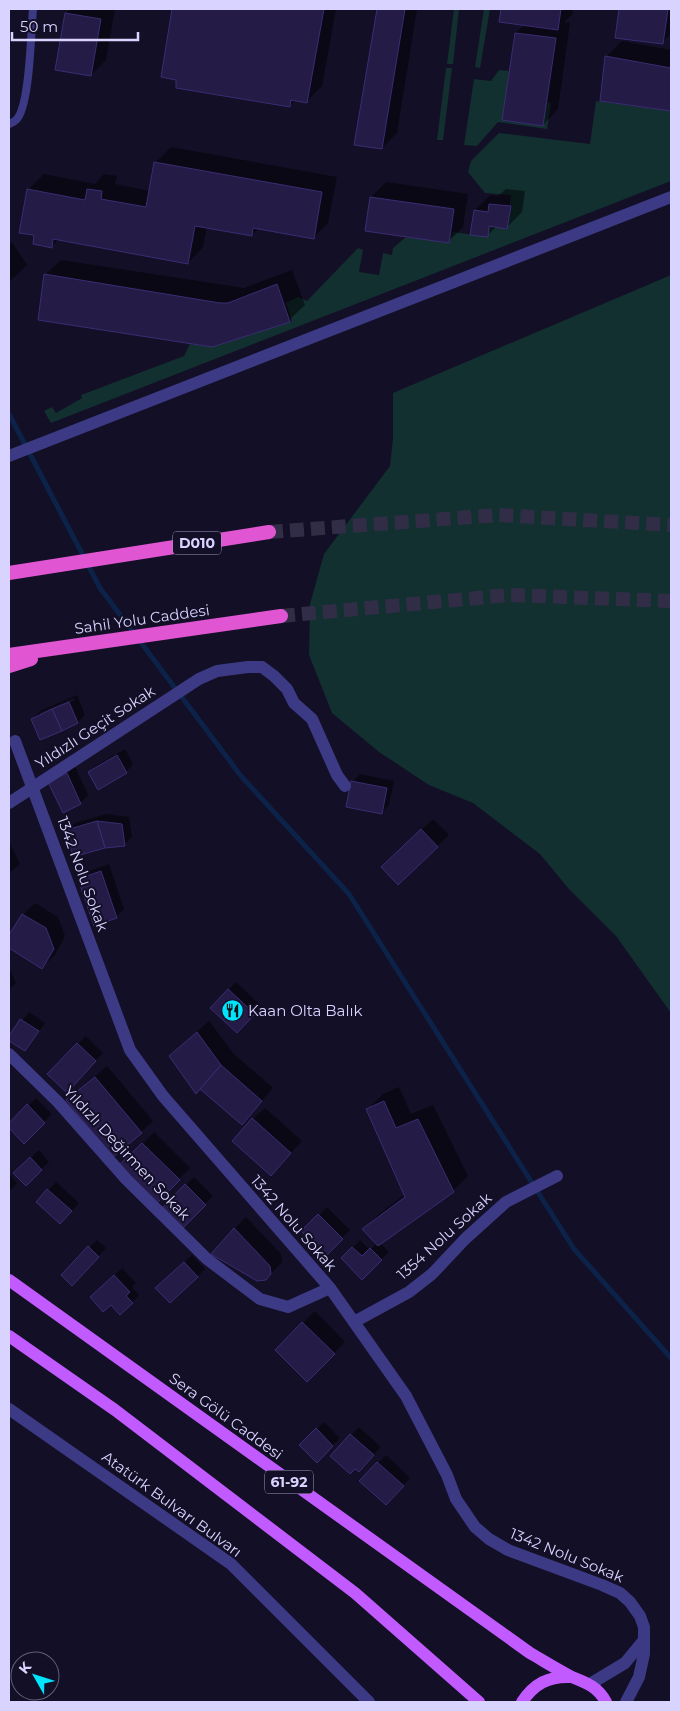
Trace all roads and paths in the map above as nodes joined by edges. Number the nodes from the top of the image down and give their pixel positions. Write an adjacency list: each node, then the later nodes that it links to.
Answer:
1 (33, 9): 2 (lane)
2 (9, 124)
3 (671, 197): 4 (street)
4 (9, 456)
5 (269, 532): 6 (highway, D010)
6 (9, 573)
7 (281, 616): 8 (highway, Sahil Yolu Caddesi)
8 (73, 646): 9 (highway, Sahil Yolu Caddesi); 10 (highway)
9 (9, 655)
10 (9, 666)
11 (15, 740): 12 (street, 1342 Nolu Sokak)
12 (33, 786): 13 (street, Yıldızlı Geçit Sokak); 14 (street, Yıldızlı Geçit Sokak); 18 (street, 1342 Nolu Sokak)
13 (344, 786)
14 (9, 803)
15 (9, 1054): 18 (street, Yıldızlı Değirmen Sokak)
16 (557, 1176): 19 (street, 1354 Nolu Sokak)
17 (9, 1280): 23 (main road, Sera Gölü Caddesi / 61-92)
18 (330, 1288): 19 (street, 1342 Nolu Sokak)
19 (354, 1322): 22 (street, 1342 Nolu Sokak)
20 (9, 1336): 26 (main road)
21 (9, 1409): 25 (street, Atatürk Bulvarı Bulvarı)
22 (644, 1640): 24 (street); 29 (street, 1342 Nolu Sokak)
23 (573, 1677): 24 (main road, Sera Gölü Caddesi / 61-92); 27 (main road, Sera Gölü Caddesi / 61-92)
24 (590, 1684): 28 (main road, Sera Gölü Caddesi / 61-92)
25 (369, 1702)
26 (480, 1702)
27 (522, 1702)
28 (606, 1702)
29 (626, 1702)

